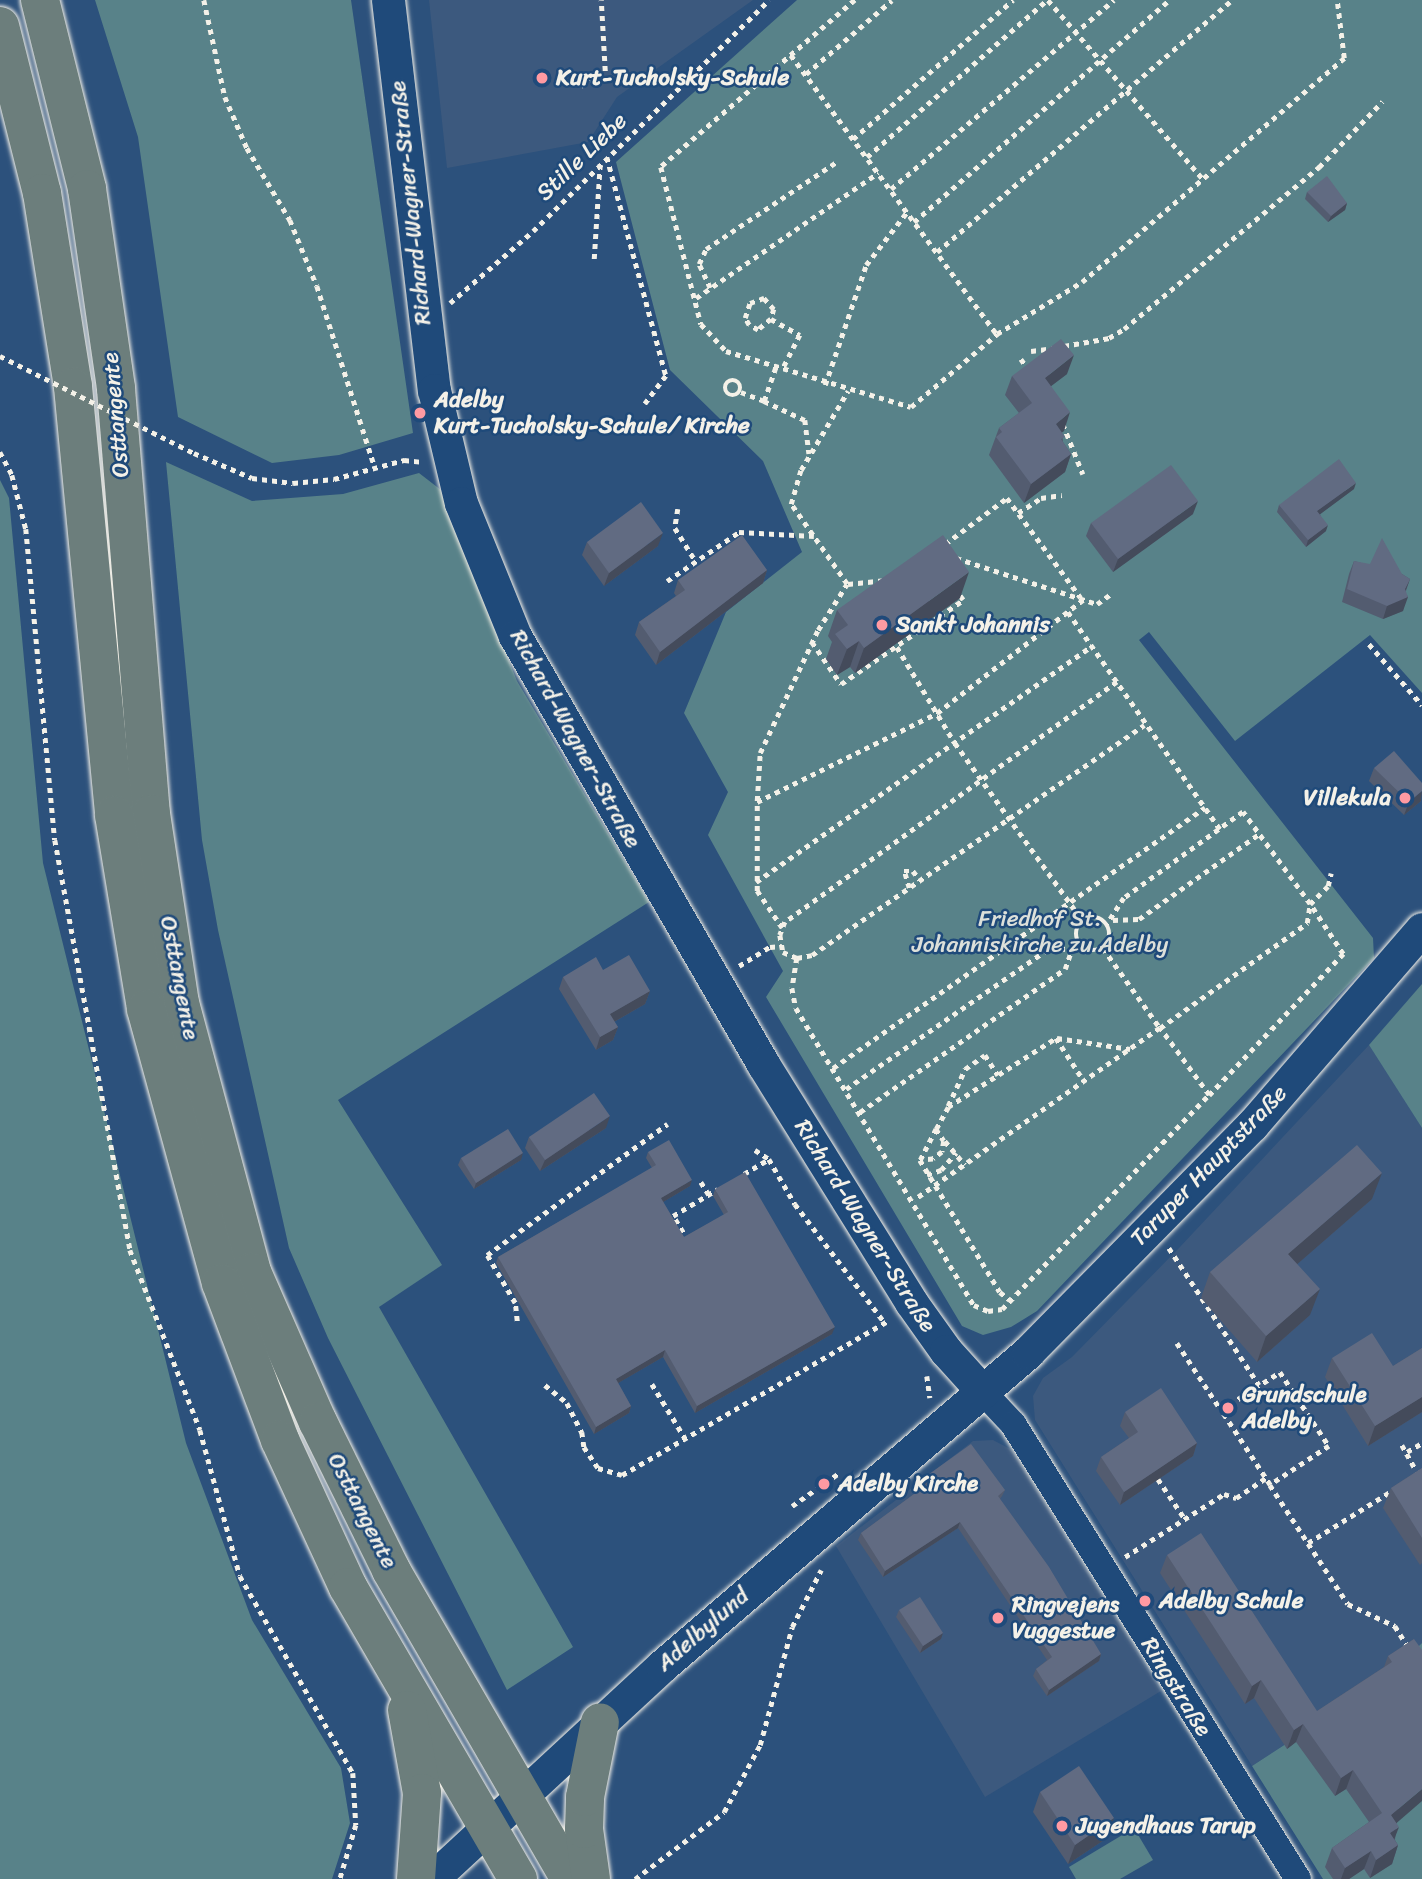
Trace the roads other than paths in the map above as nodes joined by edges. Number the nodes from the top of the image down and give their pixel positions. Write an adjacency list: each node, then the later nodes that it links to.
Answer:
1 (388, 0): 5 (street, Richard-Wagner-Straße)
2 (45, 16): 3 (street); 8 (main road, Osttangente)
3 (2, 38): 6 (main road, Osttangente)
4 (1422, 929): 5 (street, Taruper Hauptstraße)
5 (983, 1392): 7 (street, Adelbylund); 15 (street, Ringstraße)
6 (397, 1671): 9 (main road, Osttangente); 10 (main road)
7 (600, 1722): 8 (street, Adelbylund); 14 (main road)
8 (520, 1793): 9 (street, Adelbylund); 13 (main road, Osttangente)
9 (487, 1825): 11 (street, Adelbylund); 12 (main road, Osttangente)
10 (416, 1879)
11 (432, 1879)
12 (518, 1879)
13 (570, 1879)
14 (591, 1879)
15 (1298, 1879)

